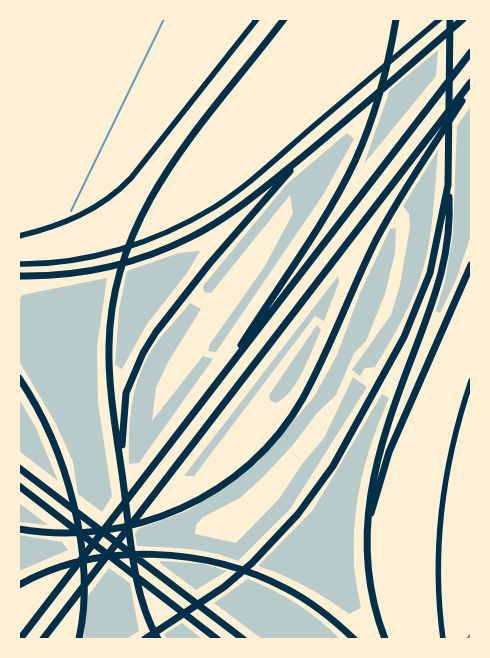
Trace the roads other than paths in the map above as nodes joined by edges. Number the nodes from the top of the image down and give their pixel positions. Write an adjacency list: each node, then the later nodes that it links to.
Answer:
1 (257, 19): 12 (main road)
2 (284, 19): 19 (highway)
3 (396, 19): 18 (highway)
4 (440, 19): 13 (main road)
5 (450, 19): 11 (highway)
6 (463, 19): 10 (highway)
7 (471, 52): 18 (highway)
8 (471, 82): 27 (highway)
9 (471, 86): 22 (highway)
10 (309, 151): 15 (highway); 19 (highway)
11 (446, 216): 23 (highway); 29 (highway)
12 (19, 236)
13 (19, 264)
14 (471, 264): 23 (highway)
15 (19, 276)
16 (19, 378): 28 (highway)
17 (471, 381): 34 (main road)
18 (215, 385): 26 (highway)
19 (121, 454): 25 (highway)
20 (19, 468): 31 (highway)
21 (19, 486): 30 (highway)
22 (19, 529)
23 (366, 555): 33 (highway)
24 (19, 585): 32 (highway)
25 (157, 638)
26 (20, 639)
27 (43, 639)
28 (79, 639)
29 (145, 639)
30 (217, 639)
31 (243, 639)
32 (354, 639)
33 (385, 639)
34 (442, 639)

